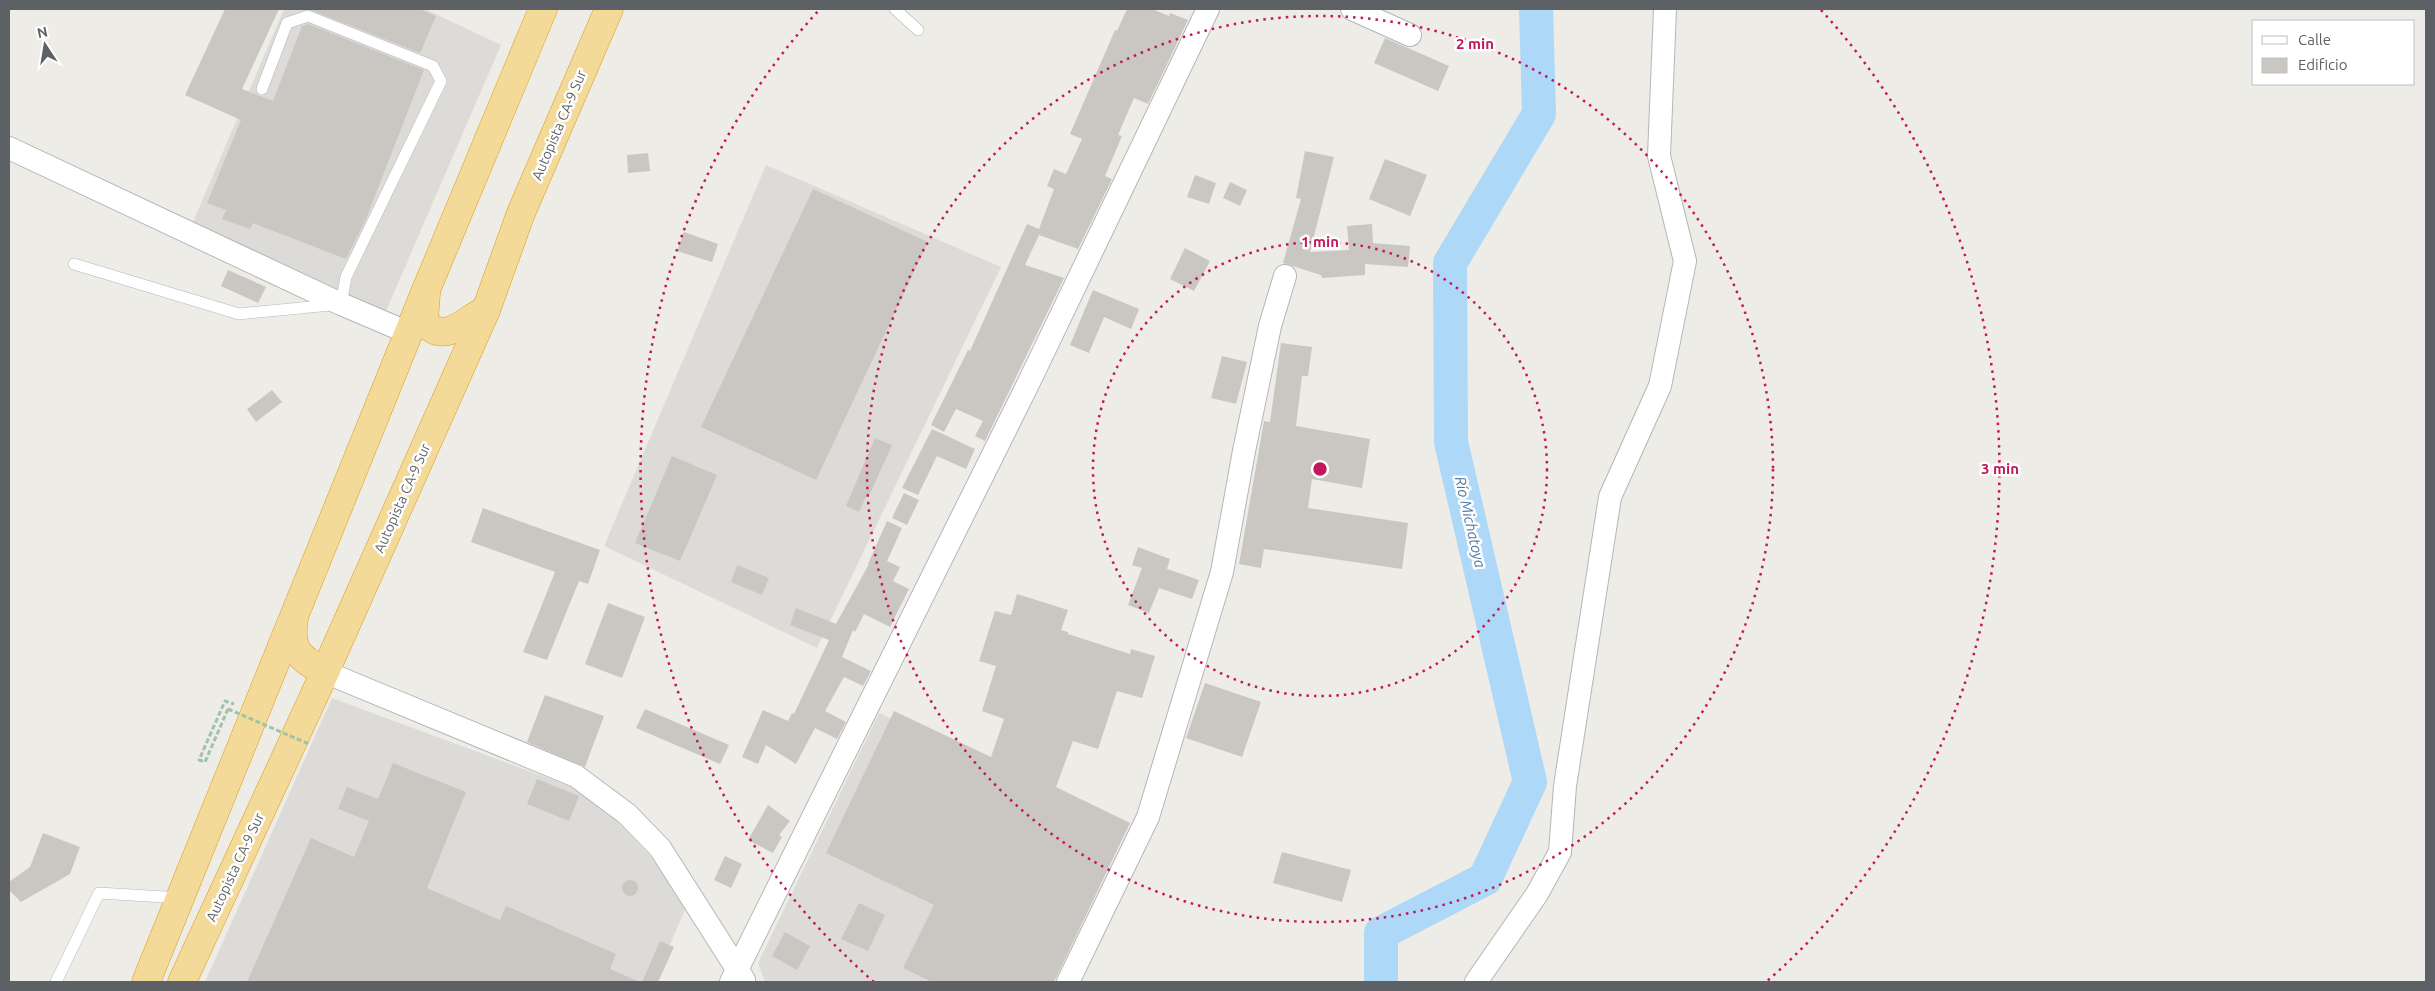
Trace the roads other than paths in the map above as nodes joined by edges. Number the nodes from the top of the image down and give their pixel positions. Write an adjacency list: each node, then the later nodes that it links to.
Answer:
1 (543, 9): 13 (highway)
2 (608, 9): 15 (highway, Autopista CA-9 Sur)
3 (896, 9): 7 (lane)
4 (1208, 9): 20 (street)
5 (1352, 9): 8 (street)
6 (1665, 9): 25 (street)
7 (918, 30)
8 (1410, 35)
9 (262, 88): 14 (lane)
10 (9, 148): 14 (street)
11 (74, 264): 14 (lane)
12 (1285, 276): 24 (street)
13 (426, 290): 15 (highway); 16 (highway)
14 (341, 304): 16 (street)
15 (486, 310): 18 (highway, Autopista CA-9 Sur)
16 (409, 333): 17 (highway)
17 (294, 617): 18 (highway); 19 (highway)
18 (326, 672): 20 (street); 23 (highway, Autopista CA-9 Sur)
19 (181, 898): 21 (lane); 22 (highway)
20 (738, 978)
21 (56, 982)
22 (146, 982)
23 (182, 982)
24 (1068, 982)
25 (1476, 982)

